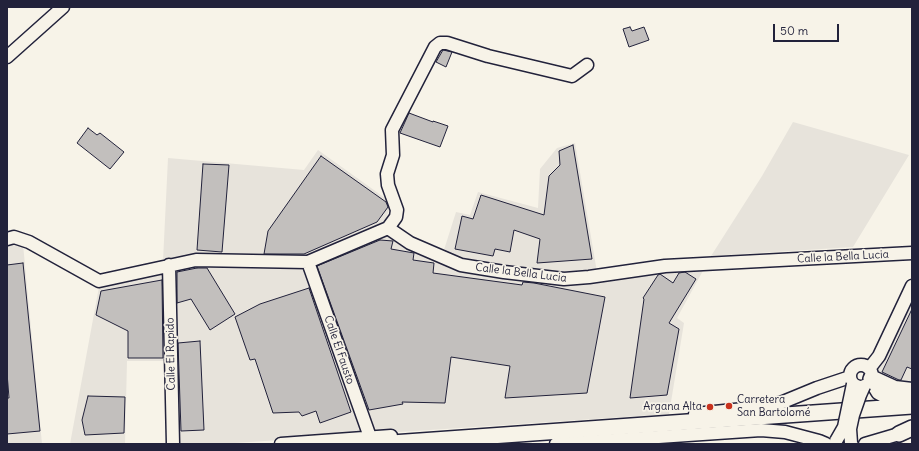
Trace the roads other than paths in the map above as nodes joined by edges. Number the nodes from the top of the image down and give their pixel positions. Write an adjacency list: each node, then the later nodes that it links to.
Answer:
1 (63, 7): 2 (street)
2 (7, 57)
3 (587, 65): 4 (street)
4 (388, 228): 6 (street, Calle la Bella Lucia); 7 (street)
5 (7, 238): 8 (street)
6 (912, 253)
7 (308, 262): 8 (street); 19 (street, Calle El Fausto)
8 (169, 265): 22 (street, Calle El Rapido)
9 (912, 286): 10 (street)
10 (863, 378): 11 (street); 12 (main road); 19 (street); 20 (street, bridge); 21 (street, bridge)
11 (912, 389)
12 (912, 398)
13 (912, 406): 19 (main road)
14 (912, 411): 24 (main road)
15 (905, 431): 27 (street); 28 (street)
16 (798, 435): 17 (street); 20 (street); 26 (street)
17 (717, 438): 18 (street)
18 (665, 440): 25 (street)
19 (374, 441): 23 (street)
20 (832, 443): 21 (street)
21 (851, 443)
22 (173, 444)
23 (280, 444)
24 (448, 444)
25 (556, 444)
26 (810, 444)
27 (864, 444)
28 (882, 444)

